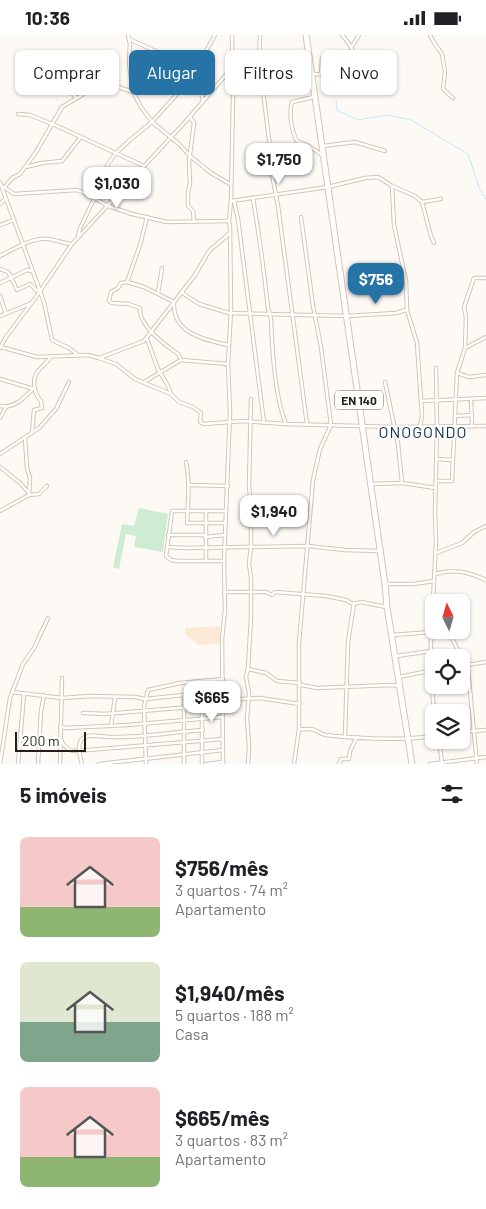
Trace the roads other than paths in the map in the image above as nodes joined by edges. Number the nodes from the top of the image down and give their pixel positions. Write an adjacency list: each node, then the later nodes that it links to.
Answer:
1 (215, 35): 11 (street)
2 (232, 35): 12 (street)
3 (260, 35): 13 (street)
4 (306, 35): 14 (main road, EN 140)
5 (342, 35): 9 (street)
6 (359, 35): 9 (street)
7 (430, 35): 28 (street)
8 (130, 36): 10 (street); 15 (street)
9 (351, 48)
10 (155, 50)
11 (206, 50)
12 (232, 50)
13 (259, 50)
14 (308, 50)
15 (129, 66)
16 (321, 74): 17 (street)
17 (311, 75): 26 (main road, EN 140)
18 (225, 76): 29 (street)
19 (129, 91): 27 (street)
20 (74, 95): 27 (street)
21 (135, 95): 32 (street)
22 (176, 95): 32 (street)
23 (202, 95): 29 (street)
24 (232, 95): 44 (street)
25 (264, 95): 48 (street)
26 (314, 97): 36 (main road, EN 140); 40 (street)
27 (76, 98): 33 (street)
28 (453, 98)
29 (203, 101): 31 (street)
30 (18, 114): 33 (street)
31 (190, 117): 35 (street); 39 (street)
32 (152, 123): 35 (street); 38 (street)
33 (53, 124): 34 (street); 42 (street)
34 (80, 137): 38 (street); 42 (street)
35 (170, 138): 39 (street); 41 (street)
36 (322, 146): 37 (street); 40 (main road, EN 140)
37 (385, 151)
38 (115, 154): 41 (street); 51 (street)
39 (190, 156): 44 (street); 61 (street)
40 (323, 157): 46 (main road, EN 140)
41 (144, 166): 56 (street)
42 (24, 167): 47 (street)
43 (0, 182): 47 (street)
44 (231, 184): 53 (street)
45 (392, 186): 46 (street); 54 (street); 82 (street)
46 (328, 187): 48 (street); 90 (main road, EN 140)
47 (3, 190): 50 (street); 51 (street)
48 (276, 194): 49 (street); 87 (street)
49 (253, 198): 53 (street); 85 (street)
50 (6, 199): 55 (street); 59 (street)
51 (95, 199): 56 (street); 64 (street)
52 (442, 199): 54 (street)
53 (232, 201): 60 (street); 84 (street)
54 (422, 202): 65 (street)
55 (0, 204)
56 (108, 206): 57 (street); 64 (street)
57 (147, 217): 61 (street); 74 (street)
58 (301, 217): 88 (street)
59 (14, 220): 62 (street); 67 (street)
60 (229, 221): 61 (street); 63 (street)
61 (194, 222)
62 (0, 225)
63 (230, 233): 78 (street); 83 (street)
64 (77, 239): 66 (street)
65 (434, 243)
66 (72, 244): 67 (street); 76 (street)
67 (23, 245): 68 (street); 71 (street)
68 (0, 255)
69 (162, 268): 77 (street)
70 (0, 269): 72 (street)
71 (32, 271): 72 (street); 76 (street)
72 (11, 277): 75 (street); 76 (street)
73 (485, 278): 96 (street)
74 (127, 282): 77 (street); 91 (street)
75 (0, 283)
76 (40, 291): 80 (street); 97 (street)
77 (158, 293): 81 (street)
78 (181, 293): 81 (street); 83 (street)
79 (0, 296): 86 (street)
80 (33, 302): 86 (street); 95 (street)
81 (174, 302): 91 (street); 94 (street)
82 (407, 310): 90 (street); 117 (street)
83 (229, 313): 84 (street); 94 (street)
84 (250, 313): 85 (street); 125 (street)
85 (269, 313): 87 (street); 126 (street)
86 (6, 314): 89 (street)
87 (292, 314): 88 (street); 127 (street)
88 (315, 315): 90 (street); 128 (street)
89 (0, 316)
90 (347, 316): 129 (main road, EN 140)
91 (152, 331): 93 (street); 100 (street)
92 (486, 337): 96 (street)
93 (146, 338): 99 (street); 103 (street)
94 (228, 345): 101 (street)
95 (0, 347): 98 (street)
96 (465, 348): 104 (street)
97 (78, 355): 98 (street); 99 (street)
98 (50, 358): 110 (street)
99 (99, 358): 109 (street)
100 (182, 360): 101 (street); 103 (street)
101 (228, 364): 124 (street)
102 (436, 368): 115 (street)
103 (160, 372): 109 (street); 111 (street)
104 (458, 373): 105 (street); 116 (street)
105 (486, 375)
106 (0, 379): 110 (street)
107 (69, 382): 136 (street)
108 (385, 382): 135 (street)
109 (143, 383): 111 (street)
110 (34, 389): 119 (street); 136 (street)
111 (171, 394): 124 (street)
112 (486, 398): 114 (street)
113 (251, 399): 123 (street)
114 (471, 399): 116 (street); 120 (street)
115 (436, 400): 116 (street); 117 (street); 131 (street)
116 (456, 400): 121 (street)
117 (421, 401): 130 (street)
118 (0, 406): 119 (street)
119 (6, 407): 122 (street)
120 (472, 415): 121 (street); 133 (street)
121 (455, 416): 132 (street)
122 (0, 418)
123 (250, 422): 124 (street); 125 (street); 161 (street)
124 (228, 423): 148 (street)
125 (264, 423): 126 (street)
126 (286, 424): 127 (street)
127 (307, 424): 128 (street)
128 (331, 425): 129 (street); 162 (street)
129 (362, 425): 135 (street); 145 (main road, EN 140)
130 (420, 426): 131 (street); 135 (street)
131 (437, 426): 132 (street); 139 (street)
132 (455, 426): 133 (street); 140 (street)
133 (472, 426): 134 (street)
134 (486, 426)
135 (395, 427): 144 (street)
136 (32, 434): 137 (street)
137 (25, 438): 138 (street); 150 (street)
138 (0, 454)
139 (436, 459): 140 (street); 143 (street)
140 (453, 460): 143 (street)
141 (186, 462): 146 (street)
142 (0, 467): 150 (street)
143 (436, 481): 149 (street)
144 (402, 483): 145 (street); 149 (street)
145 (371, 484): 166 (main road, EN 140)
146 (190, 485): 148 (street); 151 (street)
147 (47, 486): 150 (street)
148 (228, 486): 154 (street)
149 (436, 488): 167 (street)
150 (29, 494): 152 (street)
151 (187, 510): 153 (street); 155 (street); 158 (street)
152 (0, 511)
153 (206, 511): 154 (street); 155 (street)
154 (226, 511): 156 (street)
155 (205, 523): 156 (street); 160 (street)
156 (226, 523): 159 (street)
157 (486, 526): 167 (street)
158 (168, 535): 160 (street); 163 (street)
159 (225, 535): 160 (street); 165 (street)
160 (205, 536): 164 (street)
161 (251, 546): 162 (street); 165 (street); 175 (street)
162 (308, 546): 166 (street); 177 (street)
163 (167, 547): 164 (street); 168 (street)
164 (205, 547): 165 (street); 168 (street)
165 (224, 547): 169 (street)
166 (380, 551): 173 (main road, EN 140)
167 (436, 553): 170 (street)
168 (206, 561): 169 (street)
169 (224, 561): 174 (street)
170 (435, 574): 171 (street); 172 (street)
171 (486, 580)
172 (434, 581): 173 (street); 176 (street)
173 (385, 584): 179 (main road, EN 140)
174 (224, 592): 175 (street); 191 (street)
175 (251, 592): 177 (street); 187 (street)
176 (433, 594)
177 (305, 595): 178 (street); 193 (street)
178 (354, 603): 179 (street); 195 (street)
179 (387, 607): 182 (main road, EN 140)
180 (48, 618): 197 (street)
181 (425, 632): 182 (street)
182 (392, 635): 184 (main road, EN 140)
183 (425, 652): 184 (street)
184 (396, 655): 189 (main road, EN 140)
185 (486, 662): 186 (street)
186 (470, 665)
187 (248, 669): 193 (street); 205 (street)
188 (425, 671): 189 (street)
189 (398, 677): 194 (main road, EN 140)
190 (62, 678): 203 (street)
191 (223, 679): 192 (street); 199 (street)
192 (202, 681): 198 (street); 206 (street)
193 (300, 684): 195 (street); 208 (street)
194 (399, 686): 195 (street); 232 (main road, EN 140)
195 (347, 687): 227 (street)
196 (470, 687): 223 (street)
197 (12, 692): 200 (street); 246 (street)
198 (202, 693): 199 (street); 202 (street); 210 (street)
199 (223, 693): 207 (street)
200 (24, 694): 201 (street); 247 (street)
201 (44, 695): 203 (street); 248 (street)
202 (184, 695): 206 (street); 209 (street)
203 (62, 698): 204 (street); 219 (street)
204 (114, 698): 206 (street); 213 (street)
205 (249, 698): 207 (street); 208 (street); 255 (street)
206 (145, 699): 211 (street)
207 (223, 700): 215 (street)
208 (300, 704): 220 (street)
209 (184, 707): 210 (street); 211 (street); 216 (street)
210 (203, 707): 214 (street)
211 (144, 711): 213 (street); 217 (street)
212 (83, 713): 213 (street)
213 (112, 713): 218 (street)
214 (203, 717): 215 (street); 216 (street); 221 (street)
215 (223, 717): 231 (street)
216 (184, 719): 217 (street); 224 (street)
217 (143, 723): 218 (street); 226 (street)
218 (111, 726): 219 (street)
219 (60, 727): 230 (street)
220 (299, 729): 227 (street); 256 (street)
221 (203, 730): 224 (street); 233 (street)
222 (486, 730): 223 (street)
223 (475, 731): 225 (street); 242 (street)
224 (184, 732): 226 (street); 234 (street)
225 (470, 732)
226 (144, 735): 235 (street); 237 (street)
227 (345, 736): 228 (street)
228 (357, 737): 232 (street); 257 (street)
229 (425, 737): 232 (street)
230 (60, 738): 237 (street); 249 (street)
231 (223, 739): 233 (street); 238 (street)
232 (408, 740): 258 (main road, EN 140)
233 (202, 741): 234 (street); 239 (street)
234 (184, 742): 235 (street); 240 (street)
235 (144, 746): 237 (street); 243 (street)
236 (440, 749): 245 (street)
237 (79, 750): 250 (street)
238 (222, 750): 239 (street); 244 (street)
239 (203, 752): 240 (street); 254 (street)
240 (184, 754): 243 (street); 253 (street)
241 (486, 757): 242 (street)
242 (476, 758): 245 (street); 260 (street)
243 (146, 759): 251 (street); 252 (street)
244 (223, 763): 254 (street)
245 (442, 763): 259 (street)
246 (0, 764)
247 (18, 764)
248 (38, 764)
249 (60, 764)
250 (82, 764)
251 (99, 764)
252 (146, 764)
253 (184, 764)
254 (204, 764)
255 (248, 764)
256 (294, 764)
257 (339, 764)
258 (412, 764)
259 (430, 764)
260 (477, 764)

